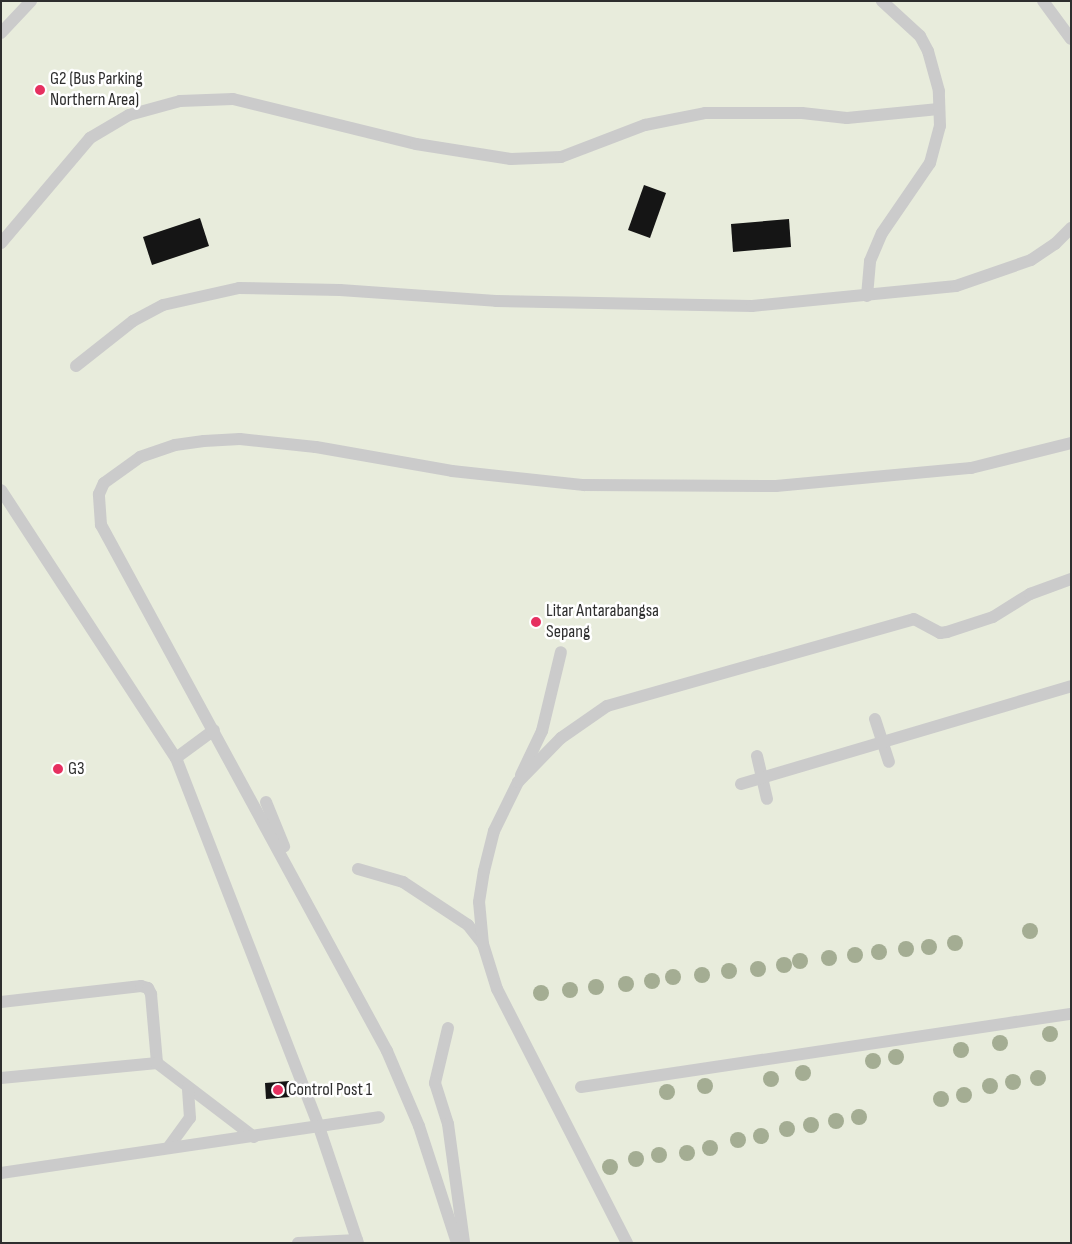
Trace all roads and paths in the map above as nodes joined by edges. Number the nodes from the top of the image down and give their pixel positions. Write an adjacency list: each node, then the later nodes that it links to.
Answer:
1 (31, 1): 4 (lane)
2 (882, 1): 6 (lane)
3 (1043, 1): 5 (lane)
4 (1, 33)
5 (1071, 39)
6 (939, 108): 8 (lane); 9 (lane)
7 (1071, 228): 9 (lane)
8 (1, 243)
9 (867, 296): 10 (lane)
10 (76, 366)
11 (1071, 443): 17 (lane)
12 (1, 490): 20 (lane)
13 (1071, 579): 23 (lane)
14 (561, 652): 23 (lane)
15 (1071, 686): 18 (lane)
16 (876, 718): 18 (lane)
17 (214, 730): 20 (lane); 28 (lane)
18 (883, 741): 21 (lane); 22 (lane)
19 (757, 756): 22 (lane)
20 (176, 758): 38 (lane)
21 (889, 762)
22 (761, 777): 24 (lane); 25 (lane)
23 (518, 782): 29 (lane)
24 (741, 784)
25 (767, 799)
26 (266, 802): 28 (lane)
27 (358, 869): 29 (lane)
28 (308, 904): 44 (lane)
29 (483, 944): 46 (lane)
30 (1, 1002): 33 (lane)
31 (1071, 1014): 36 (lane)
32 (448, 1028): 45 (lane)
33 (157, 1064): 34 (lane); 35 (lane)
34 (1, 1078)
35 (188, 1087): 39 (lane); 40 (lane)
36 (581, 1087)
37 (379, 1118): 38 (lane)
38 (319, 1127): 39 (lane); 42 (lane)
39 (254, 1137): 40 (lane)
40 (168, 1148): 41 (lane)
41 (1, 1173)
42 (357, 1241): 43 (lane)
43 (298, 1243)
44 (457, 1243)
45 (464, 1243)
46 (627, 1243)

